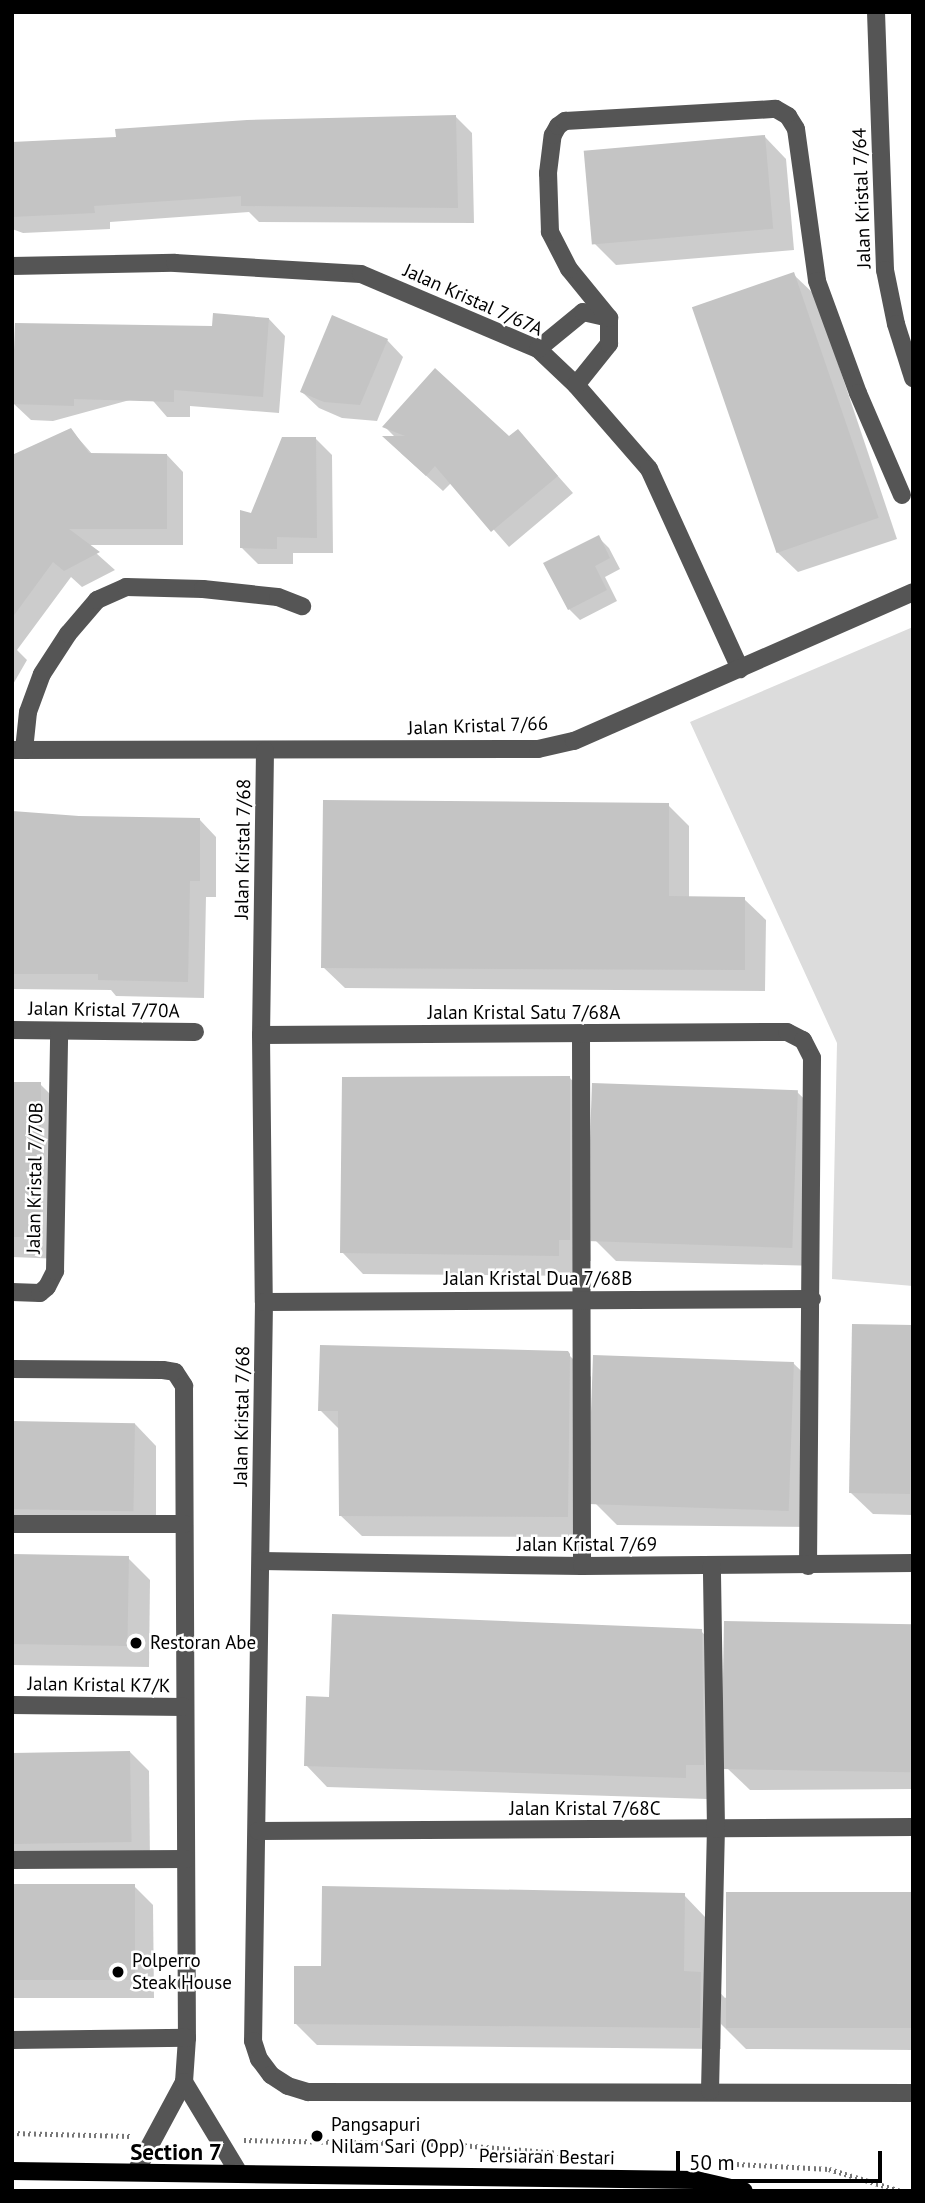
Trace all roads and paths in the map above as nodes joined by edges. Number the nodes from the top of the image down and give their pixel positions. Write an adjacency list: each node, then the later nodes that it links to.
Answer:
1 (877, 12): 4 (street, Jalan Kristal 7/64)
2 (12, 266): 5 (street, Jalan Kristal 7/67A)
3 (609, 318): 5 (street); 7 (street); 8 (street)
4 (904, 324): 6 (street, Jalan Kristal 7/64)
5 (538, 349): 7 (street, Jalan Kristal 7/67A)
6 (913, 378)
7 (576, 385): 11 (street, Jalan Kristal 7/67A)
8 (902, 495)
9 (913, 592): 11 (street, Jalan Kristal 7/66)
10 (302, 606): 12 (street)
11 (740, 669): 13 (street, Jalan Kristal 7/66)
12 (18, 750): 13 (street, Jalan Kristal 7/66)
13 (265, 751): 18 (street, Jalan Kristal 7/68)
14 (12, 1030): 15 (street, Jalan Kristal 7/70A)
15 (59, 1031): 16 (street, Jalan Kristal 7/70A); 19 (street, Jalan Kristal 7/70B)
16 (195, 1032)
17 (581, 1034): 18 (street, Jalan Kristal Satu 7/68A); 20 (street); 21 (street, Jalan Kristal Satu 7/68A)
18 (261, 1035): 22 (street, Jalan Kristal 7/68)
19 (12, 1293)
20 (583, 1299): 21 (street, Jalan Kristal Dua 7/68B); 22 (street, Jalan Kristal Dua 7/68B); 28 (street)
21 (812, 1299): 30 (street)
22 (264, 1302): 26 (street, Jalan Kristal 7/68)
23 (12, 1369): 25 (street)
24 (12, 1524): 25 (street)
25 (184, 1524): 32 (street)
26 (261, 1561): 28 (street, Jalan Kristal 7/69); 35 (street, Jalan Kristal 7/68)
27 (913, 1563): 30 (street, Jalan Kristal 7/69)
28 (582, 1566): 29 (street, Jalan Kristal 7/69)
29 (712, 1566): 30 (street, Jalan Kristal 7/69); 34 (street)
30 (808, 1566)
31 (12, 1705): 32 (street, Jalan Kristal K7/K)
32 (185, 1707): 36 (street)
33 (913, 1827): 34 (street, Jalan Kristal 7/68C)
34 (716, 1829): 35 (street, Jalan Kristal 7/68C); 41 (street)
35 (258, 1831): 41 (street, Jalan Kristal 7/68)
36 (186, 1859): 37 (street); 38 (street)
37 (12, 1860)
38 (187, 2038): 39 (street); 40 (street)
39 (12, 2040)
40 (184, 2082): 44 (street); 45 (street)
41 (710, 2091): 42 (street)
42 (913, 2093)
43 (12, 2133): 44 (path)
44 (155, 2137): 49 (street)
45 (218, 2139): 46 (path); 50 (street)
46 (568, 2154)
47 (732, 2164): 52 (path)
48 (12, 2171): 49 (main road, Persiaran Bestari)
49 (136, 2171): 50 (main road, Persiaran Bestari)
50 (239, 2173): 51 (main road, Persiaran Bestari)
51 (744, 2191)
52 (901, 2191)

